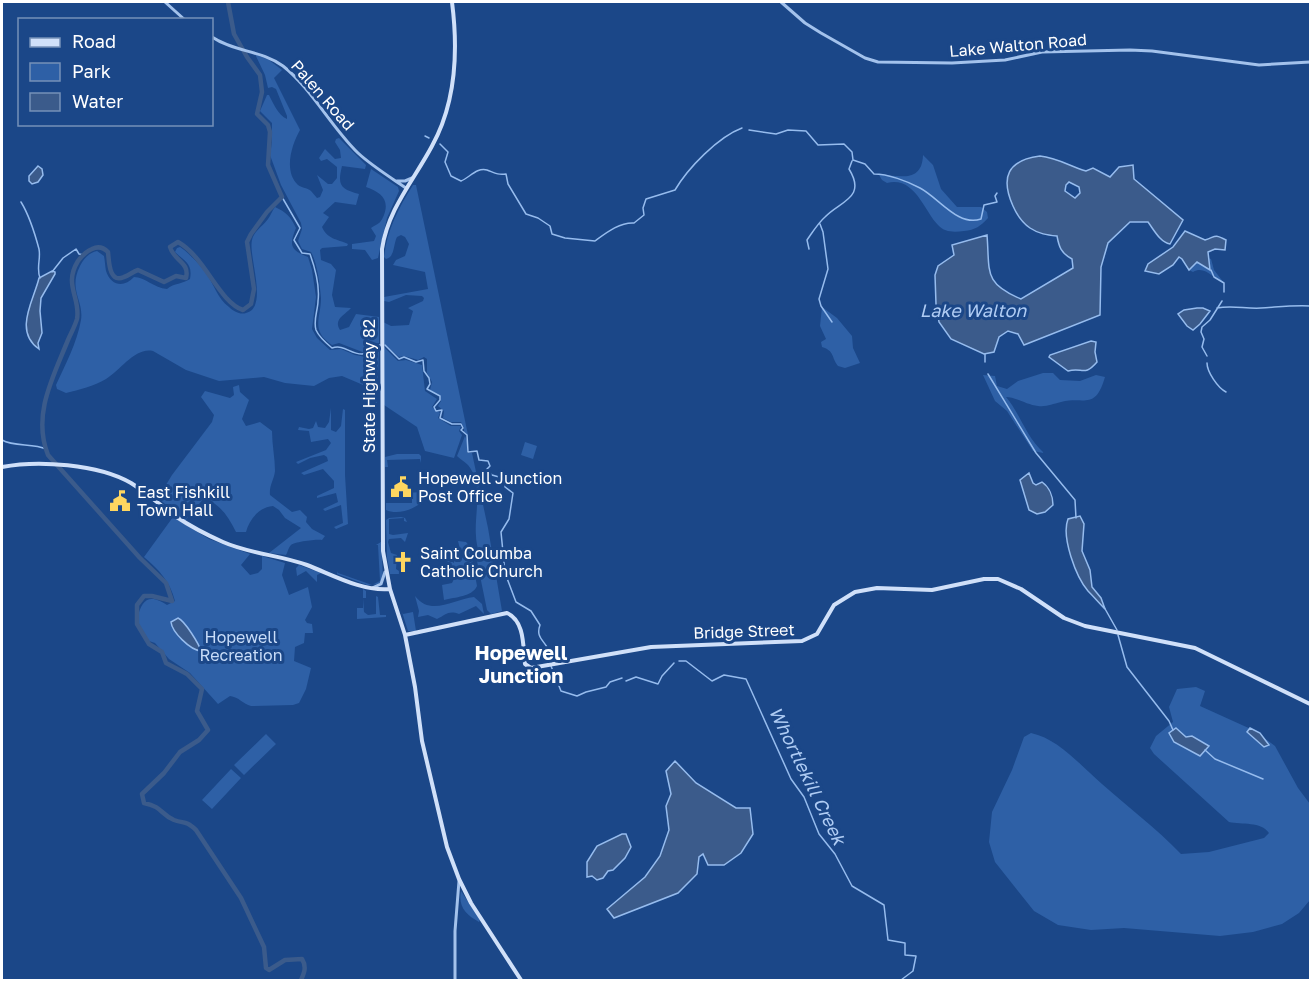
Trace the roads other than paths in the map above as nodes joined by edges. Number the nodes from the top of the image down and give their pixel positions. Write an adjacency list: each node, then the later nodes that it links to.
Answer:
1 (165, 2): 4 (street)
2 (452, 2): 7 (main road, State Highway 82)
3 (780, 2): 6 (street, Lake Walton Road)
4 (183, 18)
5 (213, 38): 8 (street, Palen Road)
6 (1311, 62)
7 (412, 178): 8 (street); 9 (main road, State Highway 82)
8 (395, 180): 9 (street, Palen Road)
9 (406, 188): 11 (main road, State Highway 82)
10 (2, 467): 12 (main road)
11 (386, 572): 12 (street); 13 (main road, State Highway 82)
12 (370, 588): 13 (main road)
13 (390, 589): 14 (main road, State Highway 82)
14 (405, 635): 15 (main road, Bridge Street); 16 (main road, State Highway 82)
15 (1311, 704)
16 (459, 879): 17 (street); 18 (main road, State Highway 82)
17 (455, 981)
18 (521, 981)

